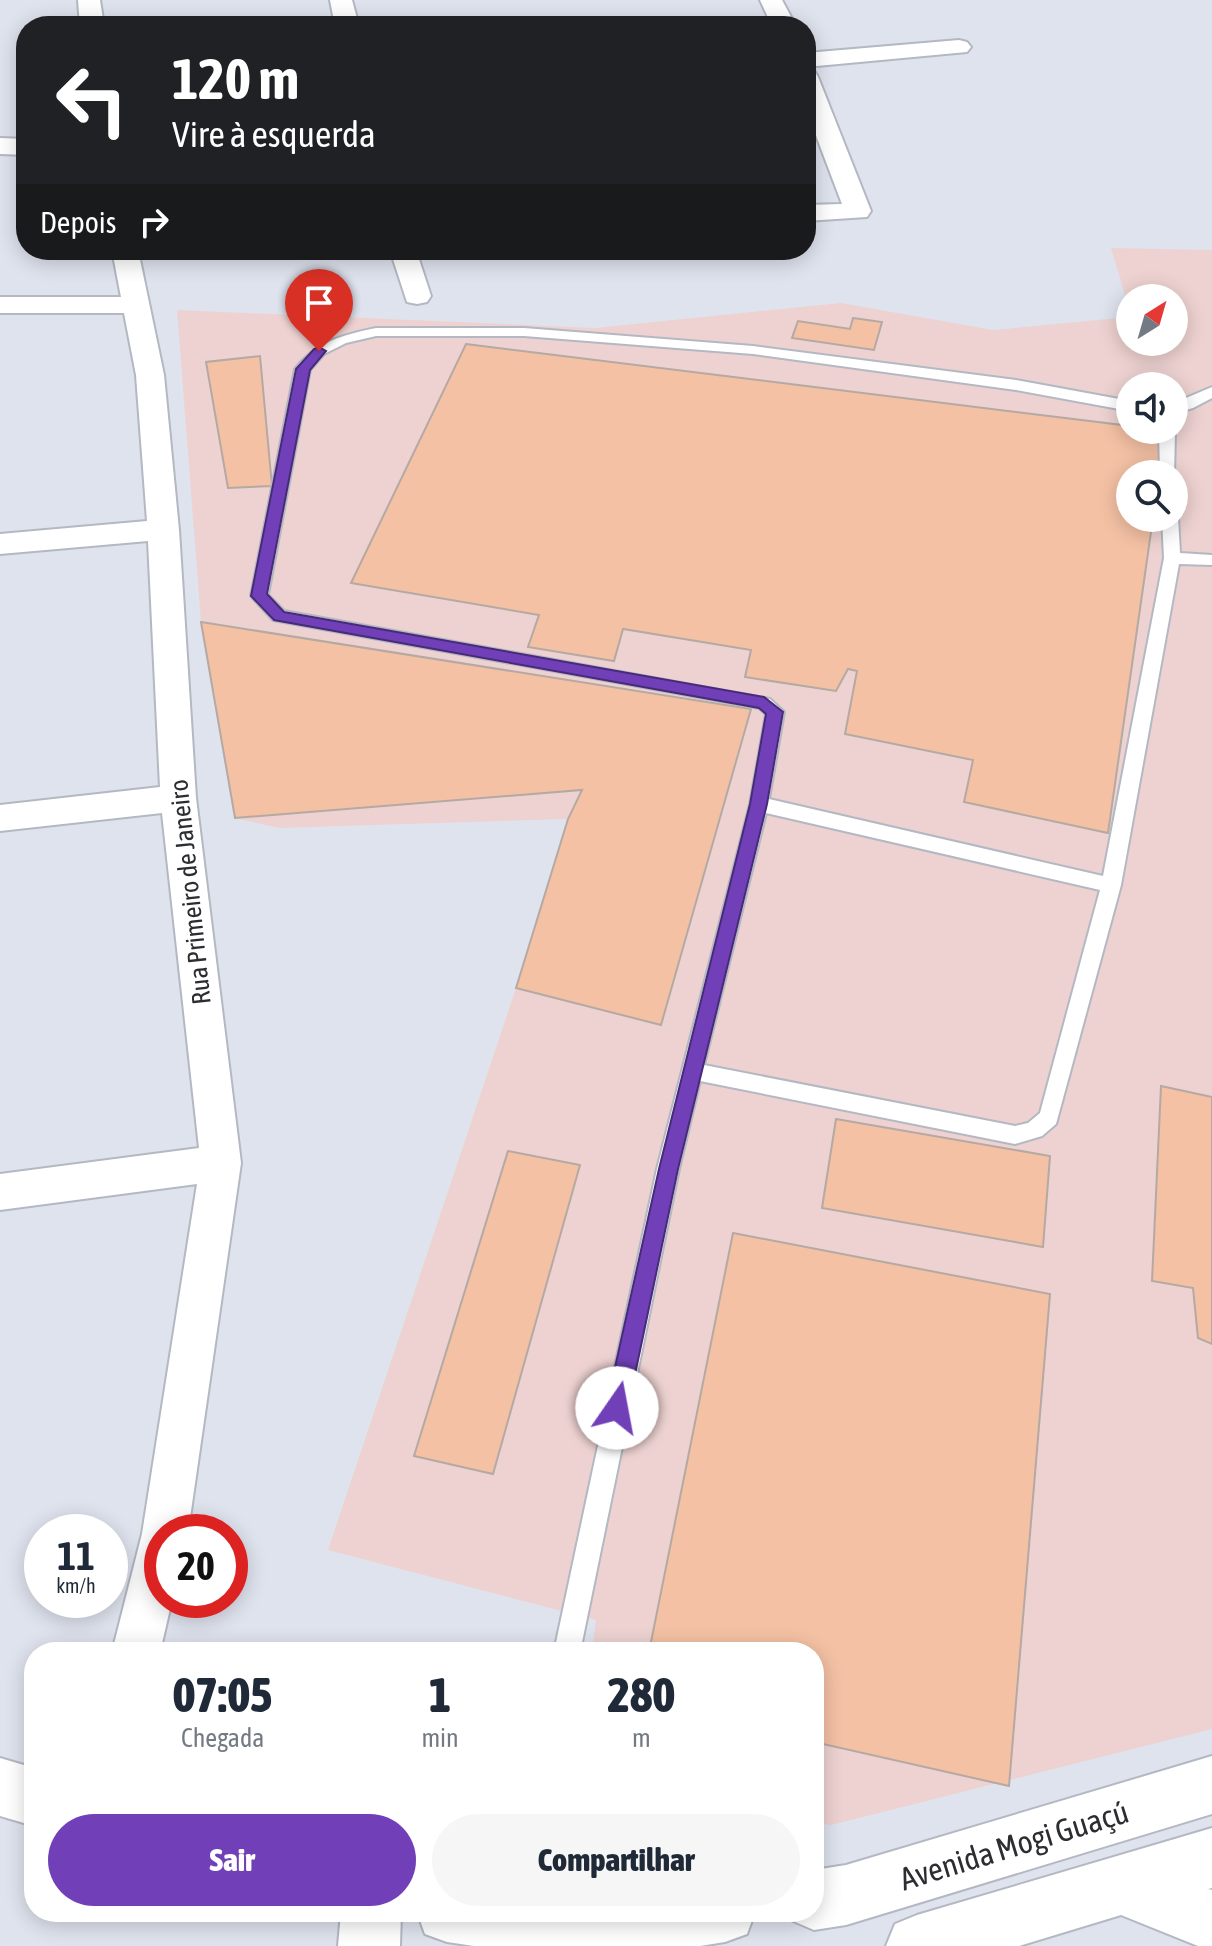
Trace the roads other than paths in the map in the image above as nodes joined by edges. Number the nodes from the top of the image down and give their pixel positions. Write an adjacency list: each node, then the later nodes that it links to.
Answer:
1 (959, 47): 2 (street)
2 (816, 59)
3 (816, 103): 4 (street)
4 (816, 213)
5 (127, 260): 9 (street, Rua Primeiro de Janeiro)
6 (406, 260): 7 (street)
7 (417, 296)
8 (0, 305): 9 (street)
9 (136, 305): 13 (street, Rua Primeiro de Janeiro)
10 (1212, 392): 12 (lane)
11 (1116, 403): 19 (lane)
12 (1188, 405)
13 (163, 530): 15 (street); 18 (street, Rua Primeiro de Janeiro)
14 (1171, 532): 16 (lane)
15 (0, 544)
16 (1172, 558): 17 (lane); 21 (lane)
17 (1212, 560)
18 (178, 798): 20 (street); 23 (street, Rua Primeiro de Janeiro)
19 (759, 804): 21 (lane); 22 (lane)
20 (0, 818)
21 (1111, 885): 22 (lane)
22 (693, 1071): 28 (lane)
23 (221, 1163): 24 (street); 25 (street, Rua Primeiro de Janeiro)
24 (0, 1192)
25 (168, 1514)
26 (144, 1618): 27 (street)
27 (138, 1642)
28 (569, 1642)
29 (1212, 1785): 34 (main road, Avenida Mogi Guaçú)
30 (0, 1787): 31 (main road)
31 (24, 1794)
32 (1212, 1858): 33 (main road)
33 (1121, 1885): 35 (main road); 40 (main road)
34 (824, 1898)
35 (1212, 1921)
36 (370, 1922): 39 (main road)
37 (654, 1922): 38 (main road)
38 (510, 1926)
39 (369, 1946)
40 (917, 1946)

